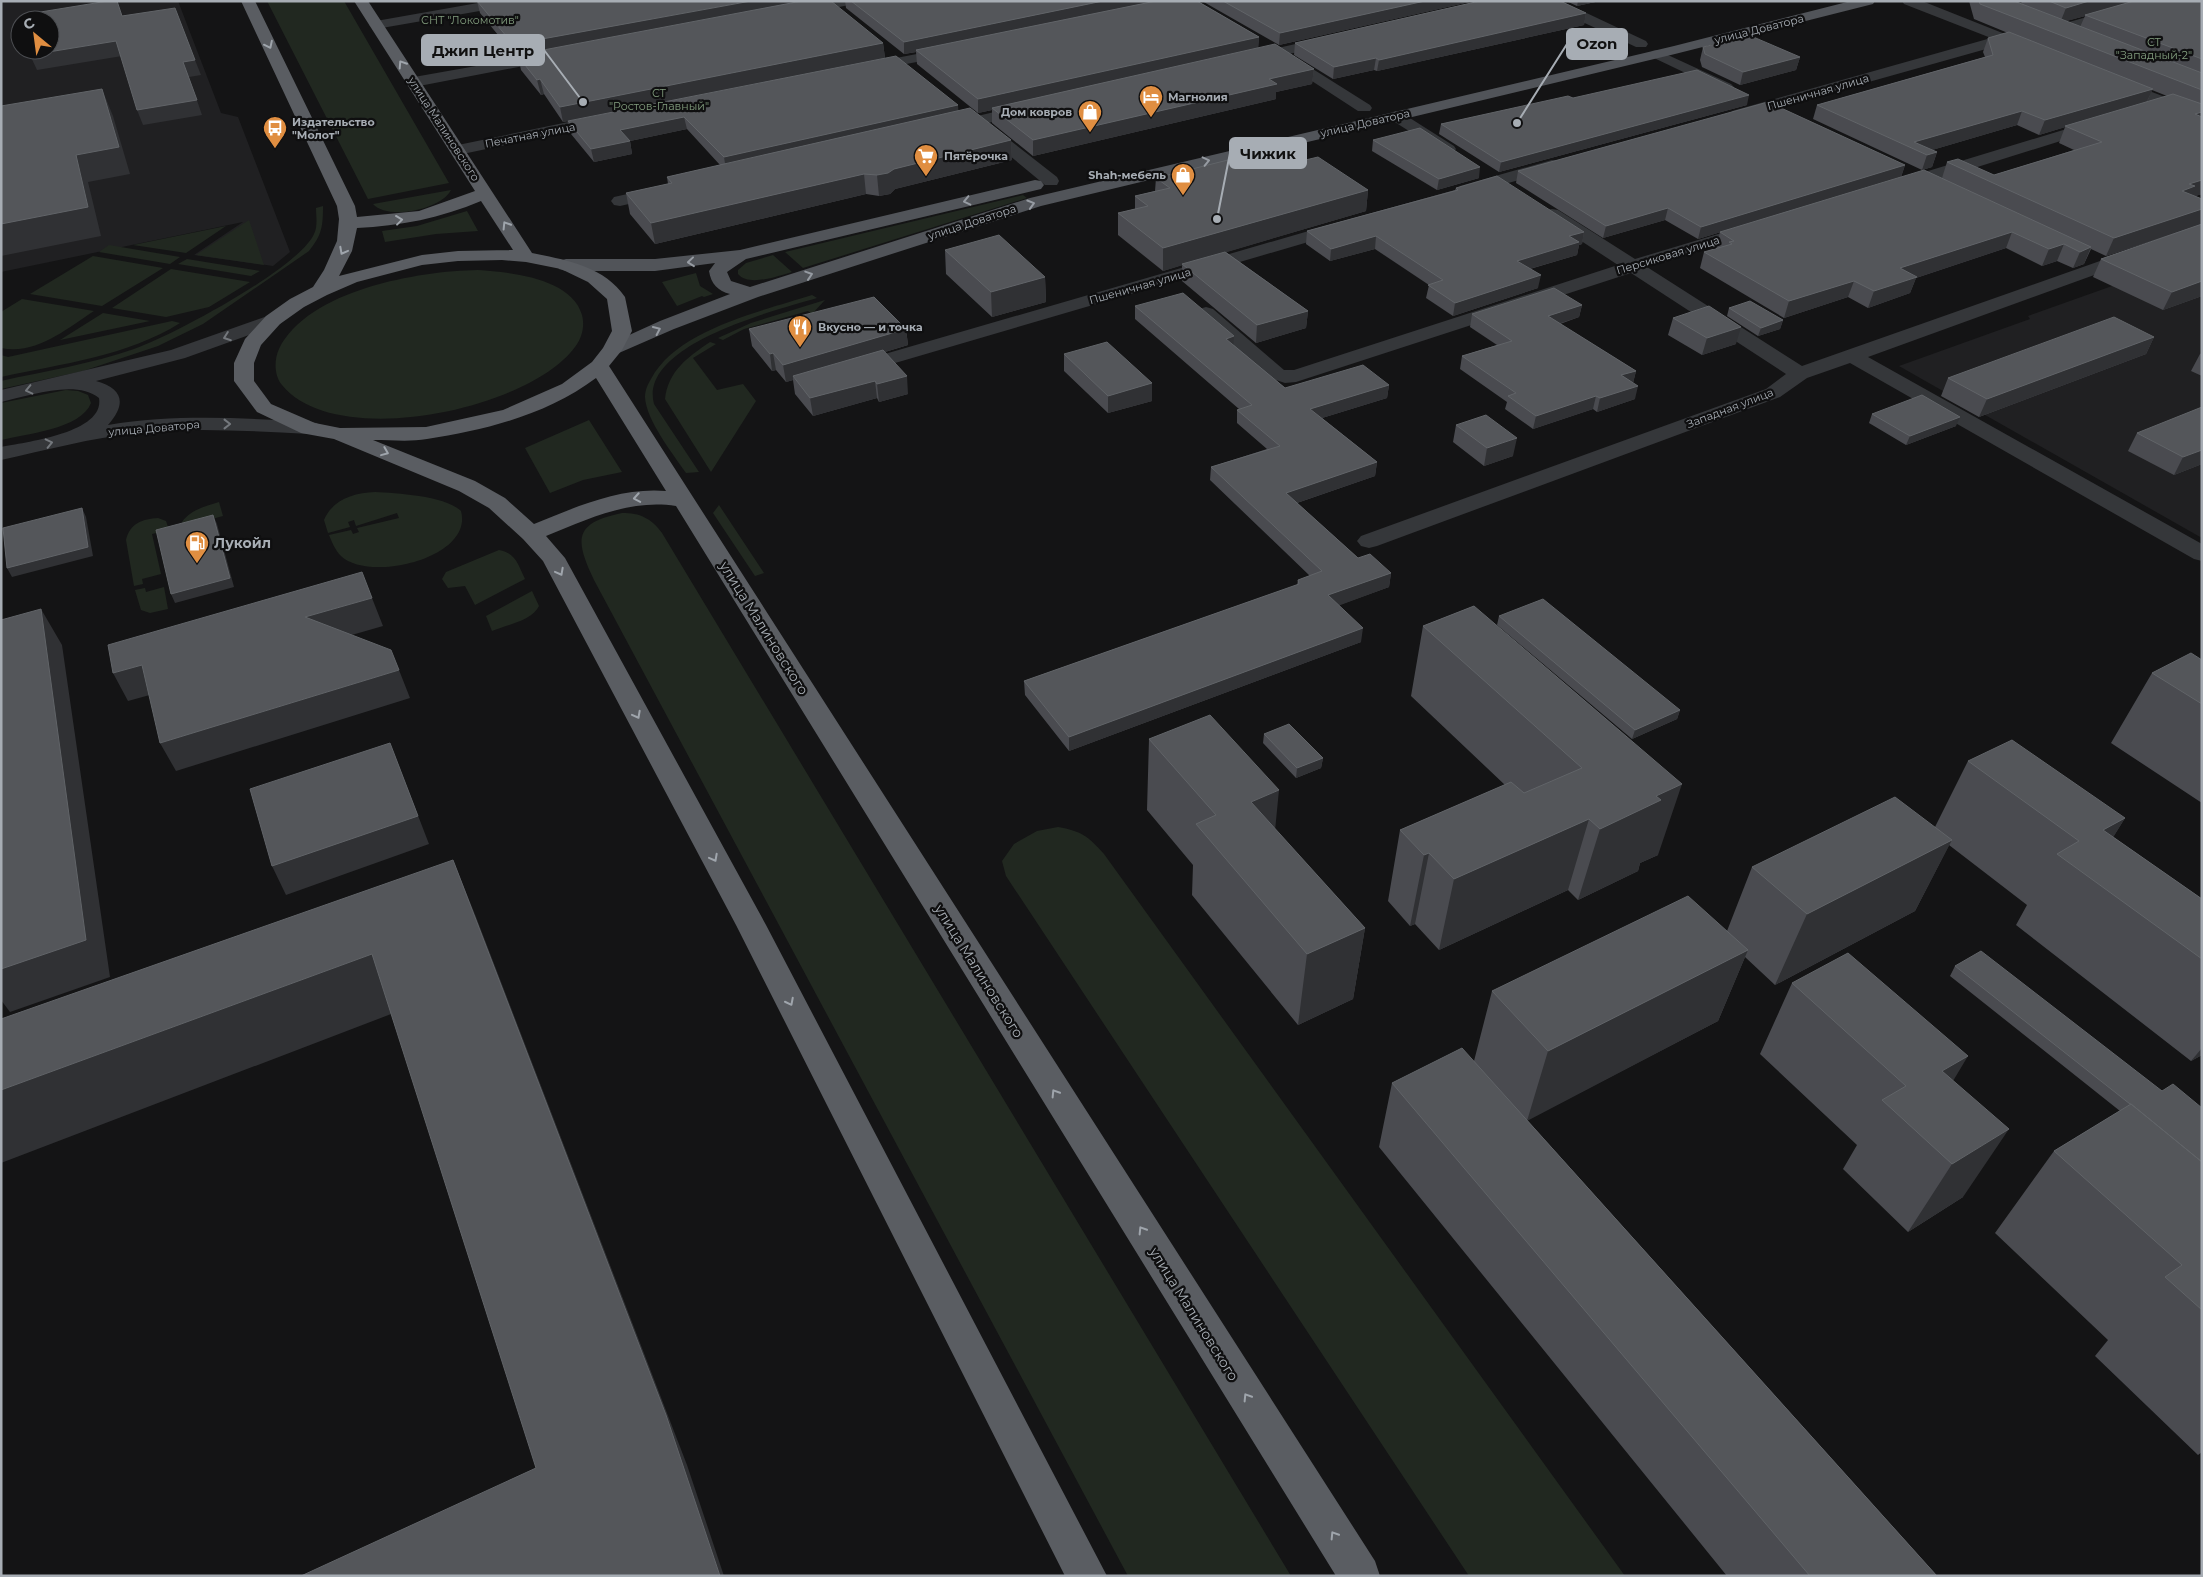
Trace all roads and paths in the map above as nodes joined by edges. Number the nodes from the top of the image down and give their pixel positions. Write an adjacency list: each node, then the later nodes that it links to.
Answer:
1 (248, 1): 63 (highway, one-way to 63)
2 (361, 1): 13 (highway, улица Малиновского)
3 (514, 1): 13 (street)
4 (849, 1): 10 (street)
5 (1549, 1): 18 (street)
6 (1816, 1): 18 (main road, улица Доватора)
7 (1868, 1): 24 (main road, улица Доватора)
8 (1909, 1): 15 (street)
9 (2158, 1): 16 (street)
10 (831, 5): 11 (street); 12 (street)
11 (783, 13)
12 (846, 17)
13 (376, 25): 30 (highway, улица Малиновского, one-way to 13)
14 (1342, 38): 22 (street)
15 (2005, 39): 19 (street); 33 (street, Пшеничная улица)
16 (2087, 39)
17 (1260, 43): 22 (street)
18 (1641, 44): 34 (main road, улица Доватора)
19 (2023, 46)
20 (968, 48): 26 (street)
21 (885, 49): 26 (street)
22 (1276, 52): 25 (street); 34 (street)
23 (565, 54): 30 (street)
24 (1657, 54): 33 (street); 38 (main road, улица Доватора)
25 (1237, 61)
26 (900, 62): 27 (street); 28 (street)
27 (852, 71)
28 (915, 73)
29 (2104, 78): 31 (street)
30 (414, 82): 46 (highway, улица Малиновского)
31 (2167, 103): 37 (street); 40 (street)
32 (1043, 106): 44 (street)
33 (1767, 106): 41 (street); 42 (street, Пшеничная улица)
34 (1364, 108): 36 (main road, улица Доватора)
35 (960, 109): 44 (street)
36 (1345, 112)
37 (2139, 112)
38 (1396, 116): 47 (street); 72 (main road, улица Доватора, one-way to 38)
39 (620, 117): 46 (street, Печатная улица)
40 (2202, 117)
41 (1793, 118)
42 (1719, 119)
43 (2110, 120): 52 (street)
44 (975, 121): 45 (street); 54 (street)
45 (937, 130)
46 (458, 150): 59 (highway, улица Малиновского)
47 (1466, 160)
48 (1565, 162): 53 (street)
49 (1897, 167): 52 (street)
50 (1482, 170): 53 (street)
51 (1070, 177): 54 (main road, улица Доватора)
52 (1923, 179): 55 (street); 57 (street)
53 (1498, 180): 58 (street); 60 (street)
54 (1052, 181): 67 (main road, улица Доватора, one-way to 67)
55 (1941, 187)
56 (678, 188): 61 (street)
57 (1885, 190)
58 (1515, 191)
59 (486, 193): 63 (highway, one-way to 59); 68 (highway, улица Малиновского, one-way to 59)
60 (1450, 194)
61 (620, 201)
62 (1540, 207): 70 (street)
63 (350, 223): 71 (highway, one-way to 71)
64 (1355, 223): 78 (street, Пшеничная улица)
65 (1773, 224): 70 (street, Персиковая улица)
66 (2202, 230): 75 (street, Западная улица)
67 (740, 255): 69 (main road, улица Доватора, one-way to 69); 72 (main road)
68 (526, 257): 69 (highway); 71 (highway)
69 (566, 265): 76 (highway)
70 (1633, 266): 73 (street, Персиковая улица); 77 (street)
71 (320, 291): 74 (highway)
72 (751, 293): 76 (main road, улица Доватора, one-way to 72)
73 (1196, 304)
74 (273, 320): 79 (street, one-way to 79); 81 (highway)
75 (1852, 356): 77 (street, Западная улица); 88 (street)
76 (606, 358): 82 (highway); 85 (highway, улица Малиновского)
77 (1800, 374): 87 (street, Западная улица)
78 (833, 375)
79 (56, 384): 80 (street, one-way to 80); 83 (street)
80 (1, 396)
81 (308, 428): 82 (highway); 83 (street, улица Доватора, one-way to 81)
82 (340, 434): 86 (highway, one-way to 86)
83 (82, 435): 84 (street, улица Доватора, one-way to 83)
84 (1, 454)
85 (685, 501): 86 (highway, one-way to 86); 90 (highway, улица Малиновского, one-way to 85)
86 (531, 534): 89 (highway, one-way to 89)
87 (1369, 541)
88 (2202, 554)
89 (1087, 1576)
90 (1360, 1576)

